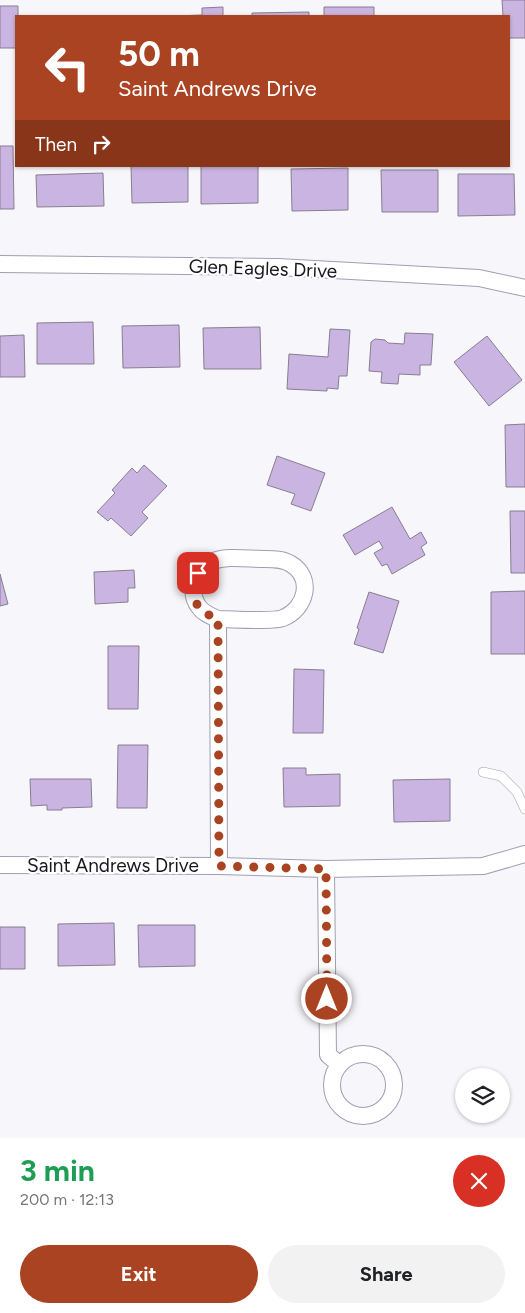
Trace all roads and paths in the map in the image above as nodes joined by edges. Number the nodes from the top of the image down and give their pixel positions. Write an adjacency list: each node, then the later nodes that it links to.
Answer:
1 (0, 264): 2 (street, Glen Eagles Drive)
2 (525, 288)
3 (218, 619): 3 (street); 8 (street)
4 (483, 772): 5 (lane)
5 (525, 809)
6 (525, 854): 9 (street, Saint Andrews Drive)
7 (0, 865): 8 (street, Saint Andrews Drive)
8 (219, 866): 9 (street, Saint Andrews Drive)
9 (326, 869): 10 (street)
10 (339, 1064)

